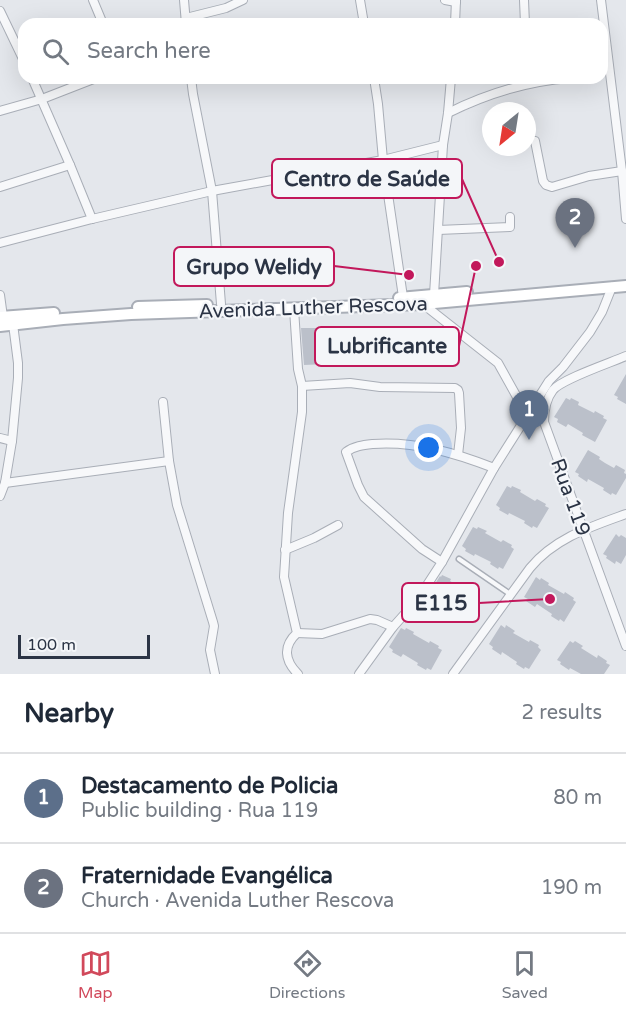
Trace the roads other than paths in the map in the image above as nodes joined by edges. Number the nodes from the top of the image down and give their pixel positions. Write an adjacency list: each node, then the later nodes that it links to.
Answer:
1 (93, 0): 10 (street)
2 (184, 0): 11 (street)
3 (243, 0): 12 (street)
4 (360, 0): 13 (street)
5 (445, 0): 8 (street)
6 (524, 0): 15 (street)
7 (601, 0): 16 (street)
8 (456, 1): 14 (street)
9 (0, 13): 17 (street)
10 (100, 18)
11 (186, 18)
12 (195, 18)
13 (363, 18)
14 (455, 18)
15 (525, 18)
16 (602, 18)
17 (18, 49)
18 (35, 84): 25 (street)
19 (81, 84): 25 (street)
20 (192, 84): 34 (street)
21 (375, 84): 30 (street)
22 (450, 84): 27 (street)
23 (522, 84): 27 (street)
24 (607, 84): 32 (street)
25 (42, 99): 26 (street); 31 (street)
26 (0, 111)
27 (448, 112): 28 (street)
28 (443, 145): 30 (street); 38 (street)
29 (536, 146): 32 (street)
30 (383, 160): 34 (street); 44 (street)
31 (70, 165): 33 (street); 36 (street)
32 (622, 171): 37 (street)
33 (0, 187)
34 (212, 191): 36 (street); 46 (street)
35 (510, 217): 38 (street)
36 (92, 219): 39 (street)
37 (626, 219)
38 (438, 230): 43 (street)
39 (0, 243)
40 (626, 280): 43 (main road, Avenida Luther Rescova)
41 (626, 286): 42 (main road, Avenida Luther Rescova)
42 (612, 287): 47 (main road, Avenida Luther Rescova); 54 (street)
43 (434, 295): 44 (main road, Avenida Luther Rescova)
44 (403, 297): 46 (main road, Avenida Luther Rescova)
45 (0, 298): 49 (street)
46 (221, 304): 49 (main road, Avenida Luther Rescova)
47 (423, 304): 48 (main road, Avenida Luther Rescova); 54 (street)
48 (294, 309): 50 (main road, Avenida Luther Rescova); 52 (street)
49 (1, 320): 50 (main road, Avenida Luther Rescova)
50 (13, 324): 56 (street)
51 (626, 356): 64 (street, Rua 119)
52 (302, 386): 57 (street); 65 (street)
53 (163, 402): 58 (street)
54 (527, 415): 59 (street)
55 (0, 438): 56 (street)
56 (12, 441): 60 (street)
57 (458, 454): 59 (street); 67 (street)
58 (170, 461): 60 (street); 72 (street)
59 (494, 468): 67 (street)
60 (4, 483): 61 (street)
61 (0, 496)
62 (626, 514): 64 (street)
63 (338, 525): 65 (street)
64 (584, 530): 68 (street); 71 (street, Rua 119)
65 (285, 550): 70 (street)
66 (459, 559): 68 (lane)
67 (442, 562): 69 (street)
68 (511, 594): 75 (street)
69 (393, 627): 70 (street); 74 (street)
70 (297, 633): 73 (street)
71 (626, 646)
72 (215, 674)
73 (298, 674)
74 (358, 674)
75 (453, 674)

